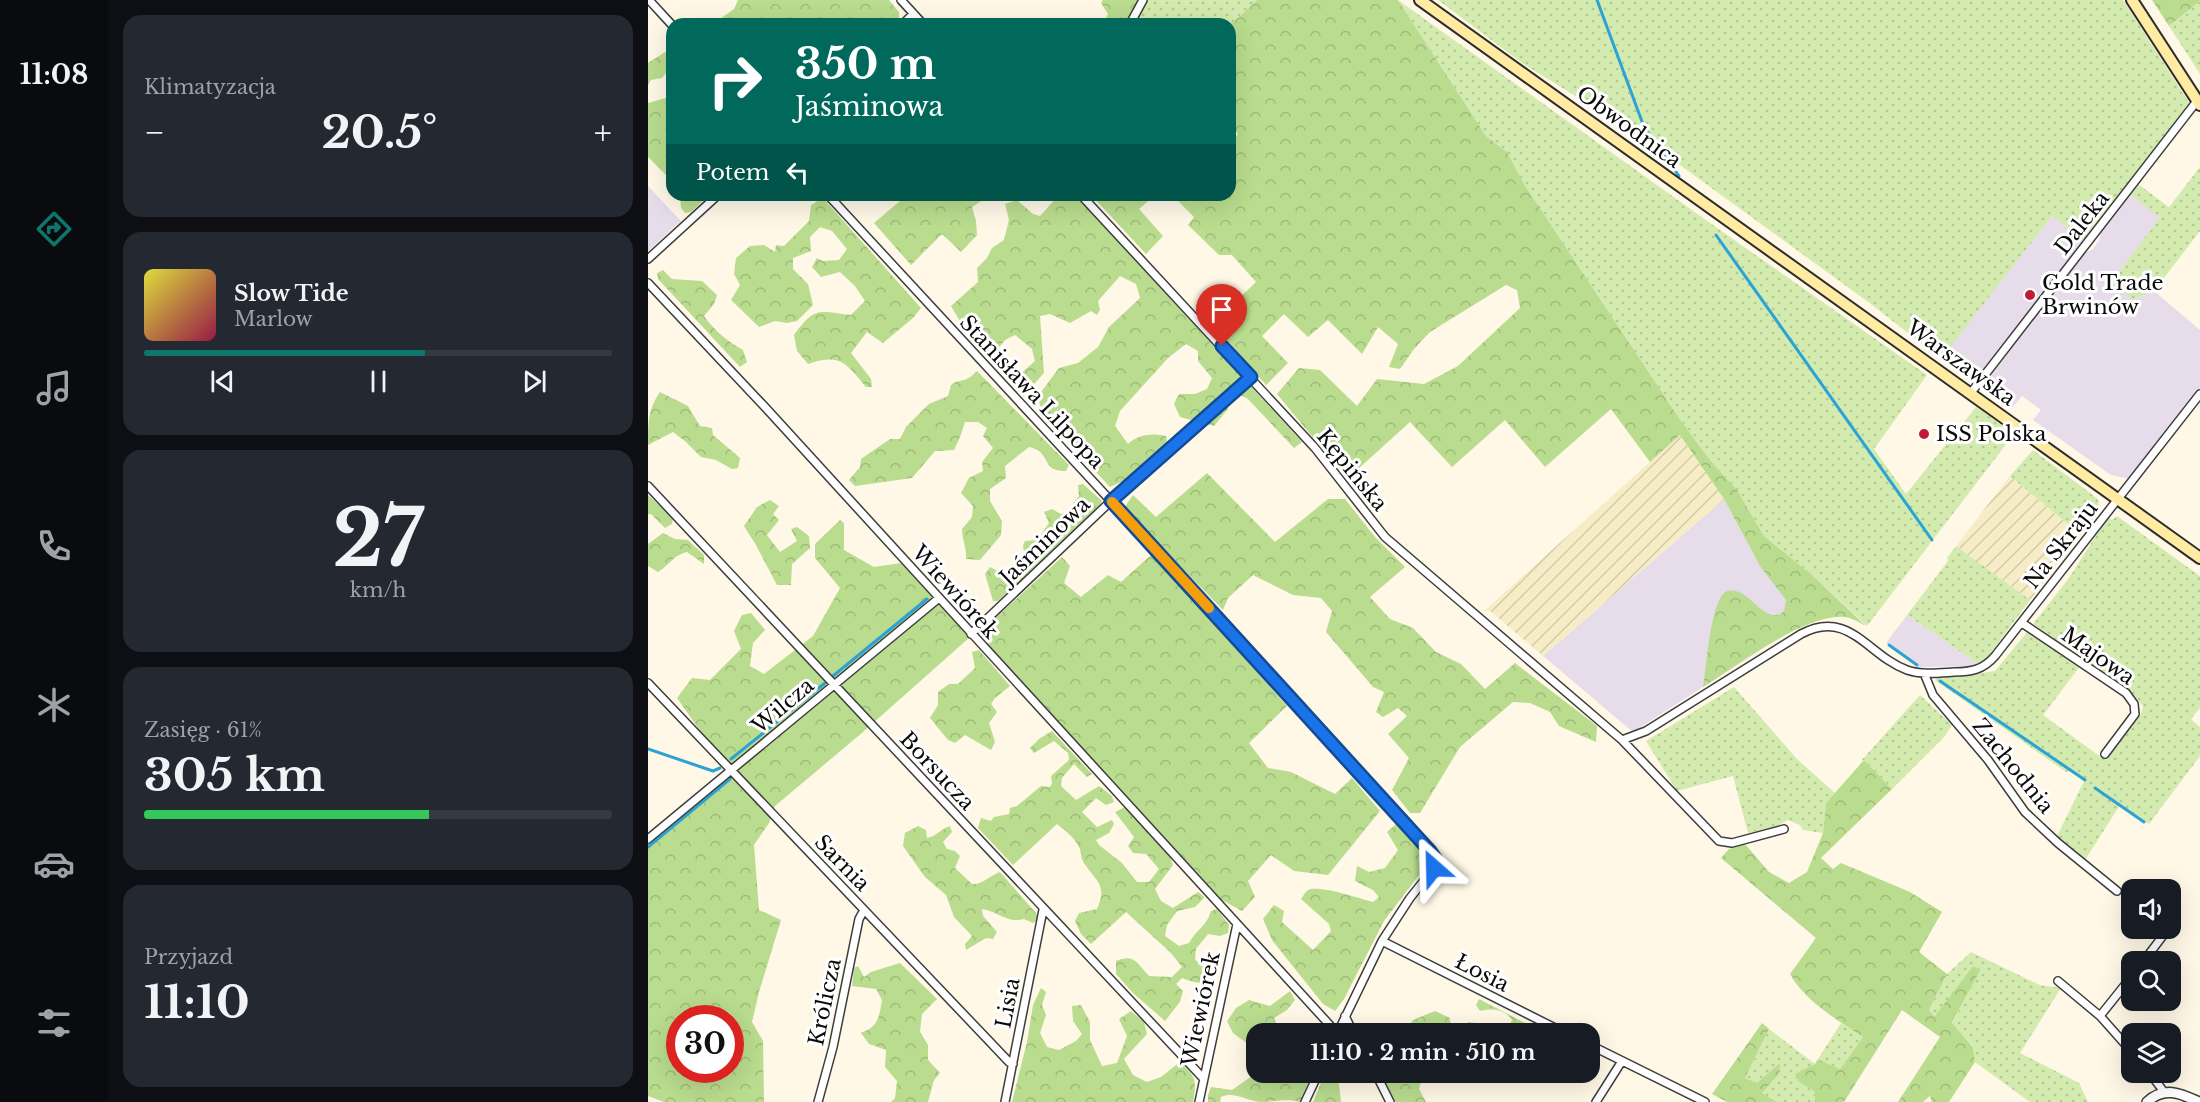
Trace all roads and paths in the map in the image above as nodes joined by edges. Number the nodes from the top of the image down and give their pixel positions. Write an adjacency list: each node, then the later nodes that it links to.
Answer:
1 (649, 0): 7 (street)
2 (901, 0): 6 (street)
3 (1143, 0): 10 (street)
4 (1420, 0): 17 (main road, Obwodnica)
5 (2132, 0): 11 (main road)
6 (914, 14): 8 (street); 9 (street)
7 (666, 18)
8 (910, 18)
9 (918, 18)
10 (1133, 18)
11 (2199, 103): 19 (street, Daleka)
12 (711, 201): 15 (street)
13 (834, 201): 23 (street, Stanisława Lilpopa)
14 (1087, 201): 18 (street, Kępińska)
15 (648, 259)
16 (648, 283): 25 (street, Wiewiórek)
17 (1816, 284): 19 (main road, Warszawska)
18 (1251, 377): 23 (street, Jaśminowa); 31 (street, Kępińska)
19 (1970, 394): 22 (main road, Warszawska)
20 (2200, 394): 22 (street, Na Skraju)
21 (648, 486): 30 (street, Borsucza)
22 (2118, 500): 24 (main road, Warszawska); 26 (street, Na Skraju)
23 (1111, 501): 27 (street, Jaśminowa); 41 (street, Stanisława Lilpopa)
24 (2200, 558)
25 (939, 598): 27 (street, Wiewiórek); 30 (street, Wilcza)
26 (2022, 623): 28 (street, Na Skraju); 32 (street, Majowa)
27 (971, 634): 39 (street, Wiewiórek)
28 (1924, 673): 31 (street); 36 (street, Zachodnia)
29 (648, 683): 33 (street, Sarnia)
30 (834, 685): 33 (street, Wilcza); 38 (street, Borsucza)
31 (1622, 740): 34 (street, Kępińska)
32 (2105, 754)
33 (731, 770): 35 (street, Wilcza); 37 (street, Sarnia)
34 (1784, 829)
35 (648, 839)
36 (2117, 891)
37 (864, 910): 54 (street, Sarnia); 60 (street, Królicza)
38 (1043, 910): 54 (street, Lisia); 55 (street, Borsucza)
39 (1237, 924): 47 (street, Wiewiórek); 55 (street, Wiewiórek)
40 (2160, 939): 42 (street)
41 (1382, 941): 45 (street, Stanisława Lilpopa); 50 (street, Łosia)
42 (2151, 951)
43 (2058, 981): 46 (street)
44 (2121, 990): 46 (street)
45 (1345, 1016): 48 (street, Stanisława Lilpopa); 49 (street)
46 (2100, 1016): 51 (street)
47 (1328, 1023)
48 (1342, 1023)
49 (1348, 1023)
50 (1545, 1023)
51 (2121, 1040)
52 (1600, 1050): 53 (street)
53 (1622, 1061): 65 (street); 66 (street)
54 (1013, 1064): 61 (street, Lisia)
55 (1203, 1078): 62 (street, Wiewiórek)
56 (1314, 1083): 63 (street)
57 (1380, 1083): 64 (street)
58 (2157, 1083): 59 (street)
59 (2164, 1092): 67 (street); 68 (street)
60 (818, 1102)
61 (1005, 1102)
62 (1198, 1102)
63 (1305, 1102)
64 (1390, 1102)
65 (1596, 1102)
66 (1705, 1102)
67 (2147, 1102)
68 (2199, 1102)

